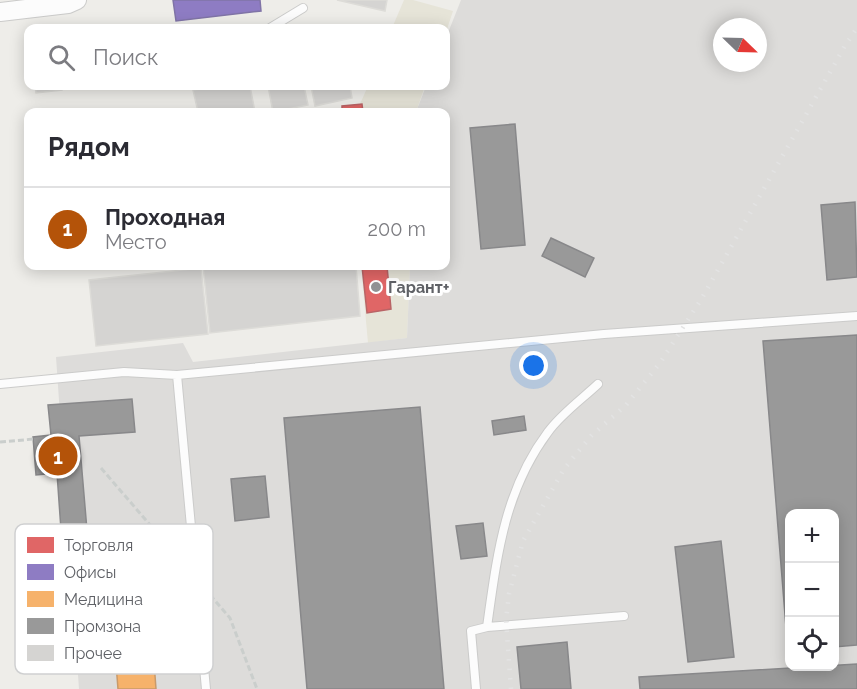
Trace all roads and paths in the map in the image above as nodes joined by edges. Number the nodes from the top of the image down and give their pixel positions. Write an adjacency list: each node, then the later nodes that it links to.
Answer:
1 (77, 0): 3 (street)
2 (303, 8): 4 (lane)
3 (0, 12)
4 (277, 24)
5 (857, 316): 6 (lane)
6 (177, 375): 7 (lane); 11 (lane)
7 (0, 384)
8 (598, 384): 13 (lane)
9 (34, 439): 10 (path)
10 (0, 442)
11 (191, 524)
12 (624, 616): 13 (lane)
13 (487, 627): 16 (lane)
14 (205, 674): 15 (lane)
15 (206, 689)
16 (476, 689)

